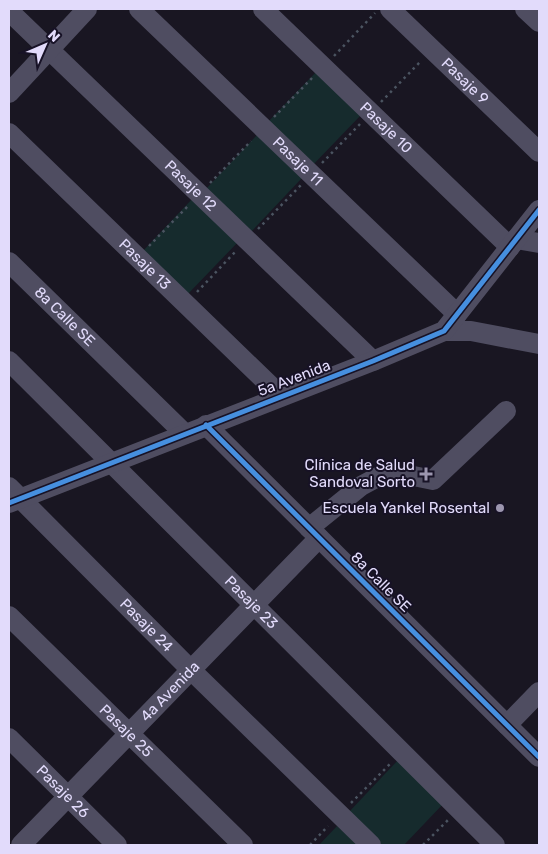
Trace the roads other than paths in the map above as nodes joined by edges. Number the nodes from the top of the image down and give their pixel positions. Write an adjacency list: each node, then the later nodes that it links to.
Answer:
1 (87, 9): 8 (street)
2 (139, 9): 16 (street, Pasaje 11)
3 (263, 9): 13 (street, Pasaje 10)
4 (390, 9): 11 (street, Pasaje 9)
5 (525, 9): 7 (street)
6 (9, 11): 8 (street, Pasaje 12)
7 (539, 22)
8 (50, 50): 9 (street); 20 (street, Pasaje 12)
9 (9, 94)
10 (9, 133): 21 (street, Pasaje 13)
11 (539, 152)
12 (539, 210): 13 (street, 5a Avenida)
13 (513, 243): 14 (street); 16 (street, 5a Avenida)
14 (539, 243)
15 (9, 262): 24 (street, 8a Calle SE)
16 (457, 314): 17 (street, 5a Avenida)
17 (444, 330): 18 (street); 20 (street, 5a Avenida)
18 (539, 344)
19 (9, 361): 25 (street, Pasaje 23)
20 (373, 361): 21 (street, 5a Avenida)
21 (281, 396): 23 (street, 5a Avenida)
22 (506, 411): 27 (street, 4a Avenida)
23 (206, 425): 24 (street, 5a Avenida); 27 (street, 8a Calle SE)
24 (185, 434): 25 (street, 5a Avenida)
25 (112, 462): 26 (street, 5a Avenida); 28 (street, Pasaje 23)
26 (13, 496): 30 (street, Pasaje 24)
27 (314, 533): 28 (street, 4a Avenida); 32 (street, 8a Calle SE)
28 (254, 605): 30 (street, 4a Avenida); 41 (street, Pasaje 23)
29 (9, 616): 33 (street, Pasaje 25)
30 (191, 670): 33 (street, 4a Avenida); 40 (street, Pasaje 24)
31 (539, 692): 32 (street)
32 (507, 725): 35 (street, 8a Calle SE)
33 (129, 734): 36 (street, 4a Avenida); 39 (street, Pasaje 25)
34 (9, 738): 36 (street, Pasaje 26)
35 (539, 757)
36 (68, 797): 37 (street, 4a Avenida); 38 (street, Pasaje 26)
37 (21, 845)
38 (117, 845)
39 (242, 845)
40 (371, 845)
41 (495, 845)

